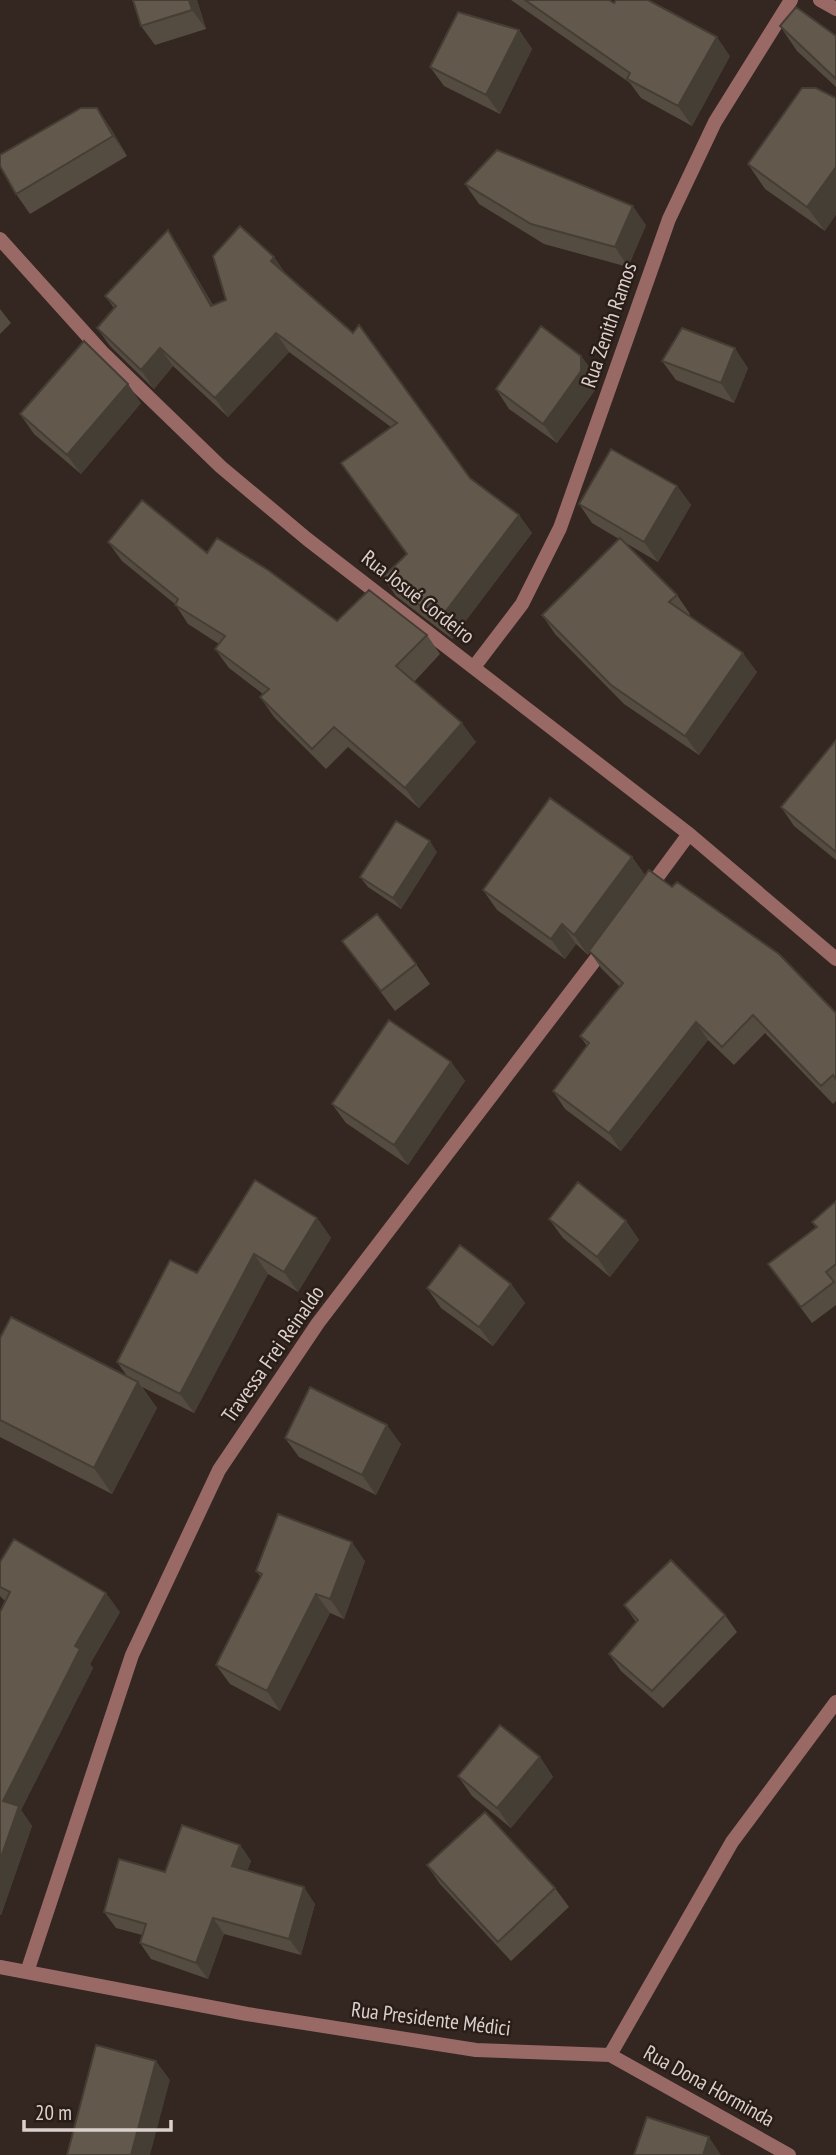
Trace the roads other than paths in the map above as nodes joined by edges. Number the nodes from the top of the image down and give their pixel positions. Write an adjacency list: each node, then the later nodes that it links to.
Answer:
1 (791, 0): 5 (street, Rua Zenith Ramos)
2 (820, 0): 3 (street)
3 (836, 9)
4 (0, 239): 5 (street, Rua Josué Cordeiro)
5 (474, 667): 6 (street, Rua Josué Cordeiro)
6 (689, 834): 7 (street); 9 (street, Rua Josué Cordeiro)
7 (639, 901)
8 (615, 934): 12 (street, Travessa Frei Reinaldo)
9 (836, 959)
10 (836, 1702): 13 (street)
11 (0, 1966): 12 (street, Rua Presidente Médici)
12 (27, 1972): 13 (street, Rua Presidente Médici)
13 (610, 2055): 14 (street, Rua Dona Horminda)
14 (789, 2155)

